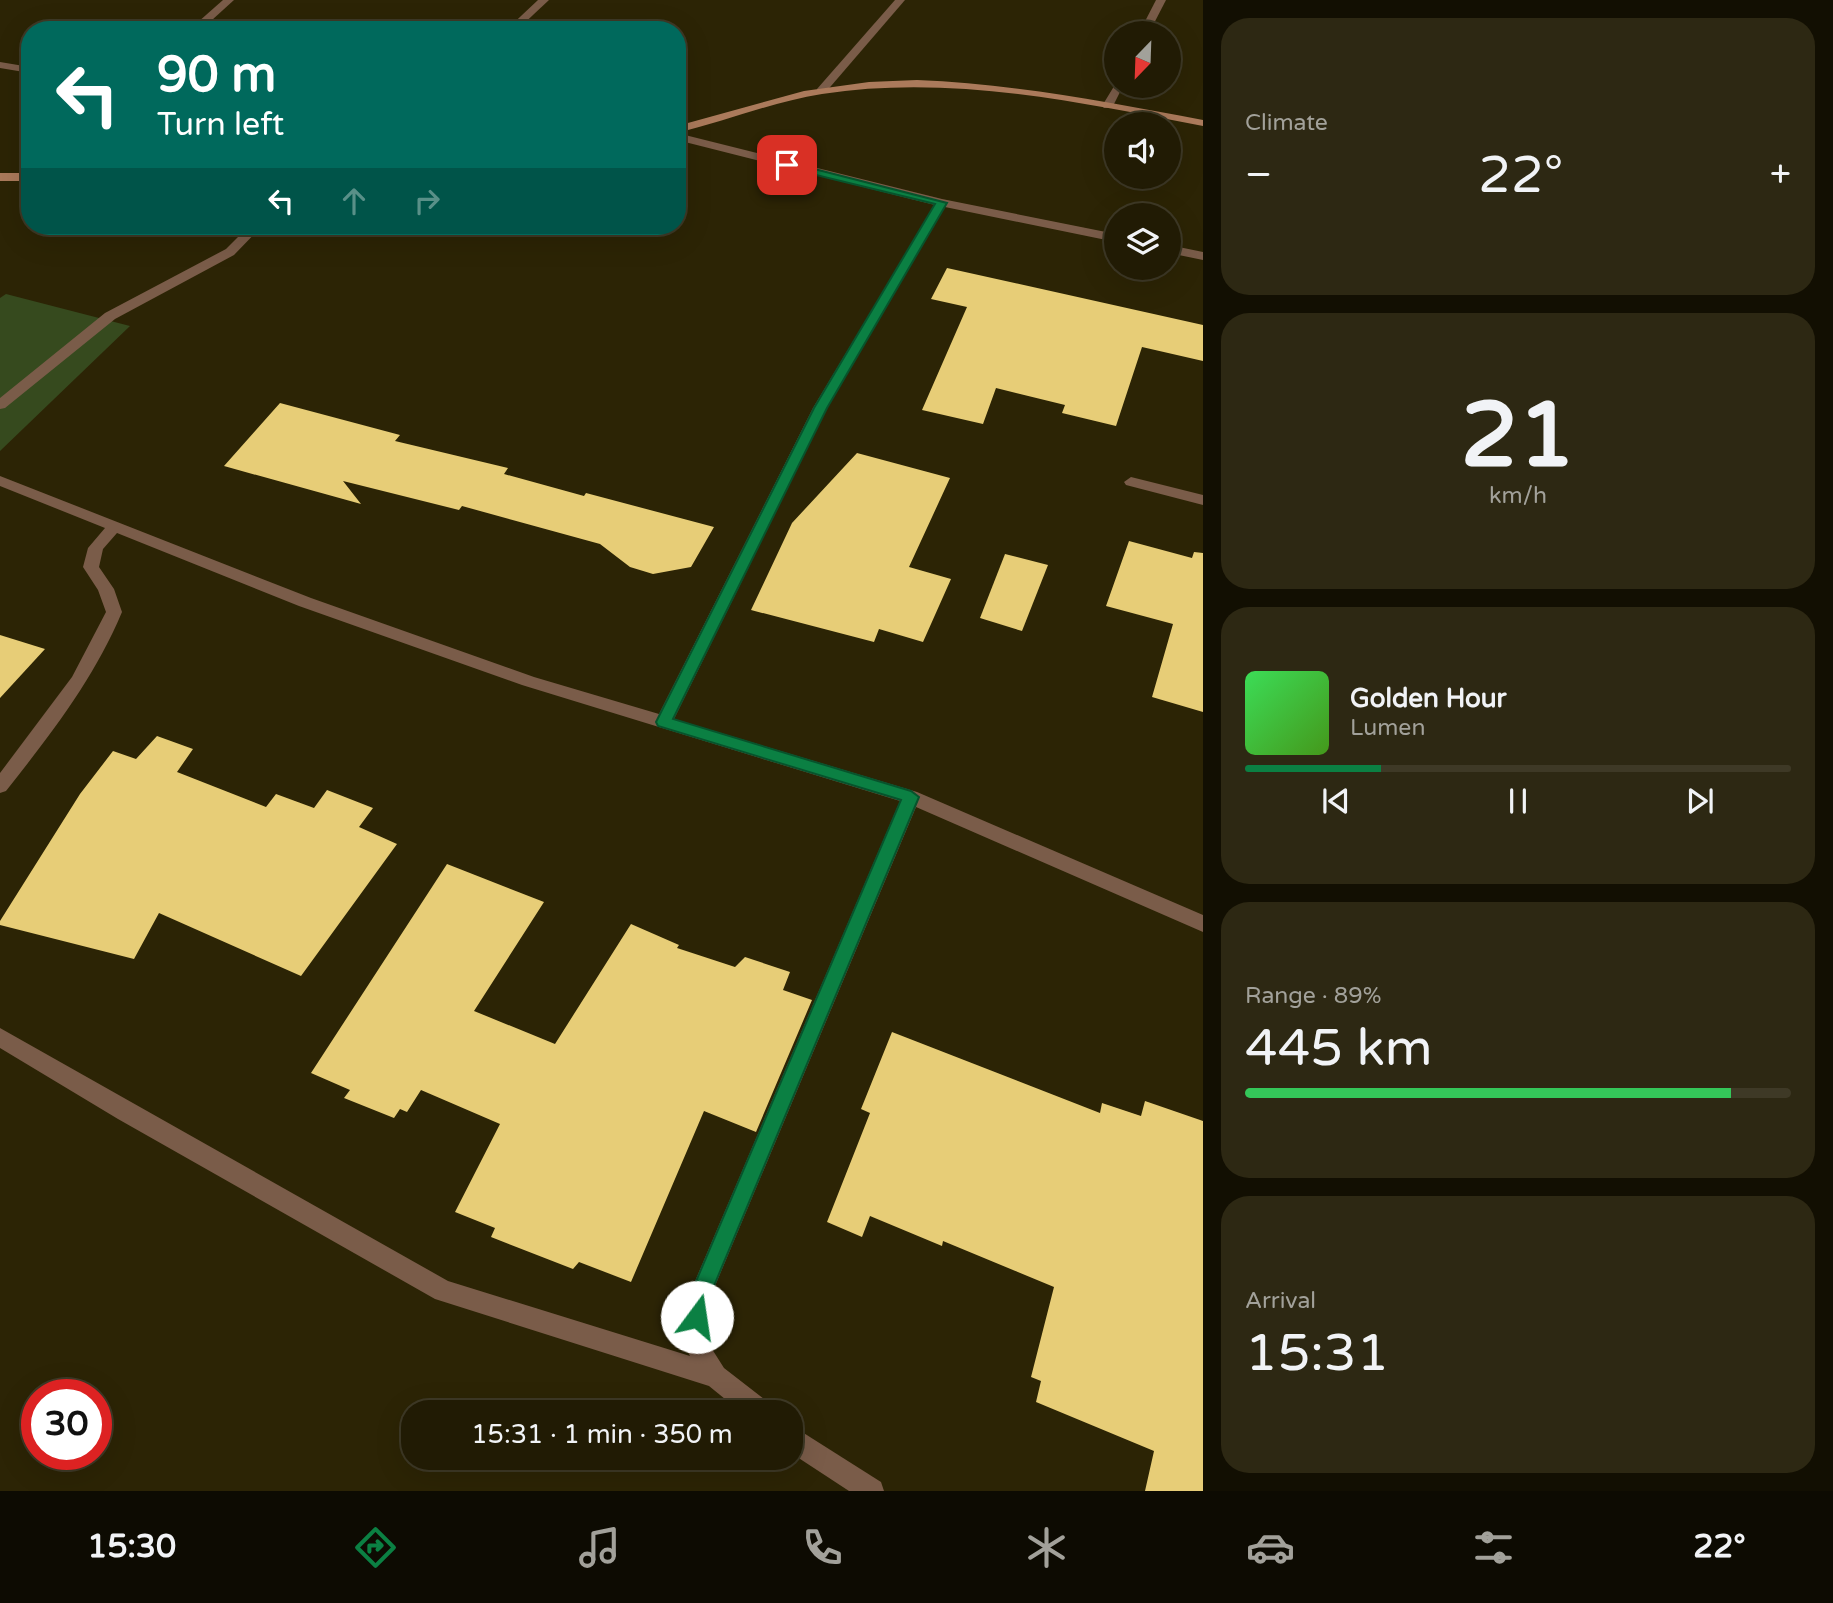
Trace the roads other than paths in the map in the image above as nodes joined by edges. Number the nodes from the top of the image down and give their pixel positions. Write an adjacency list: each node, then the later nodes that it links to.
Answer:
1 (229, 0): 5 (street)
2 (544, 0): 6 (street)
3 (900, 0): 10 (street)
4 (1161, 0): 7 (street)
5 (204, 21)
6 (521, 21)
7 (1150, 21)
8 (0, 65): 9 (street)
9 (21, 68)
10 (821, 91): 12 (street); 14 (street)
11 (1112, 98): 12 (street)
12 (1108, 106): 13 (street)
13 (1203, 123)
14 (686, 128)
15 (686, 138): 18 (street)
16 (0, 177): 17 (street)
17 (21, 177)
18 (942, 203): 20 (street); 28 (street)
19 (247, 235): 23 (street)
20 (1104, 236)
21 (1181, 251): 22 (street)
22 (1203, 256)
23 (0, 405)
24 (0, 481): 27 (street)
25 (1131, 482): 26 (street)
26 (1203, 500)
27 (115, 526): 28 (street); 29 (street)
28 (664, 722): 30 (street)
29 (0, 786)
30 (911, 797): 31 (street); 33 (street)
31 (1203, 924)
32 (0, 1037): 33 (street)
33 (716, 1376): 34 (street)
34 (746, 1400)
35 (803, 1447): 36 (street)
36 (872, 1491)

